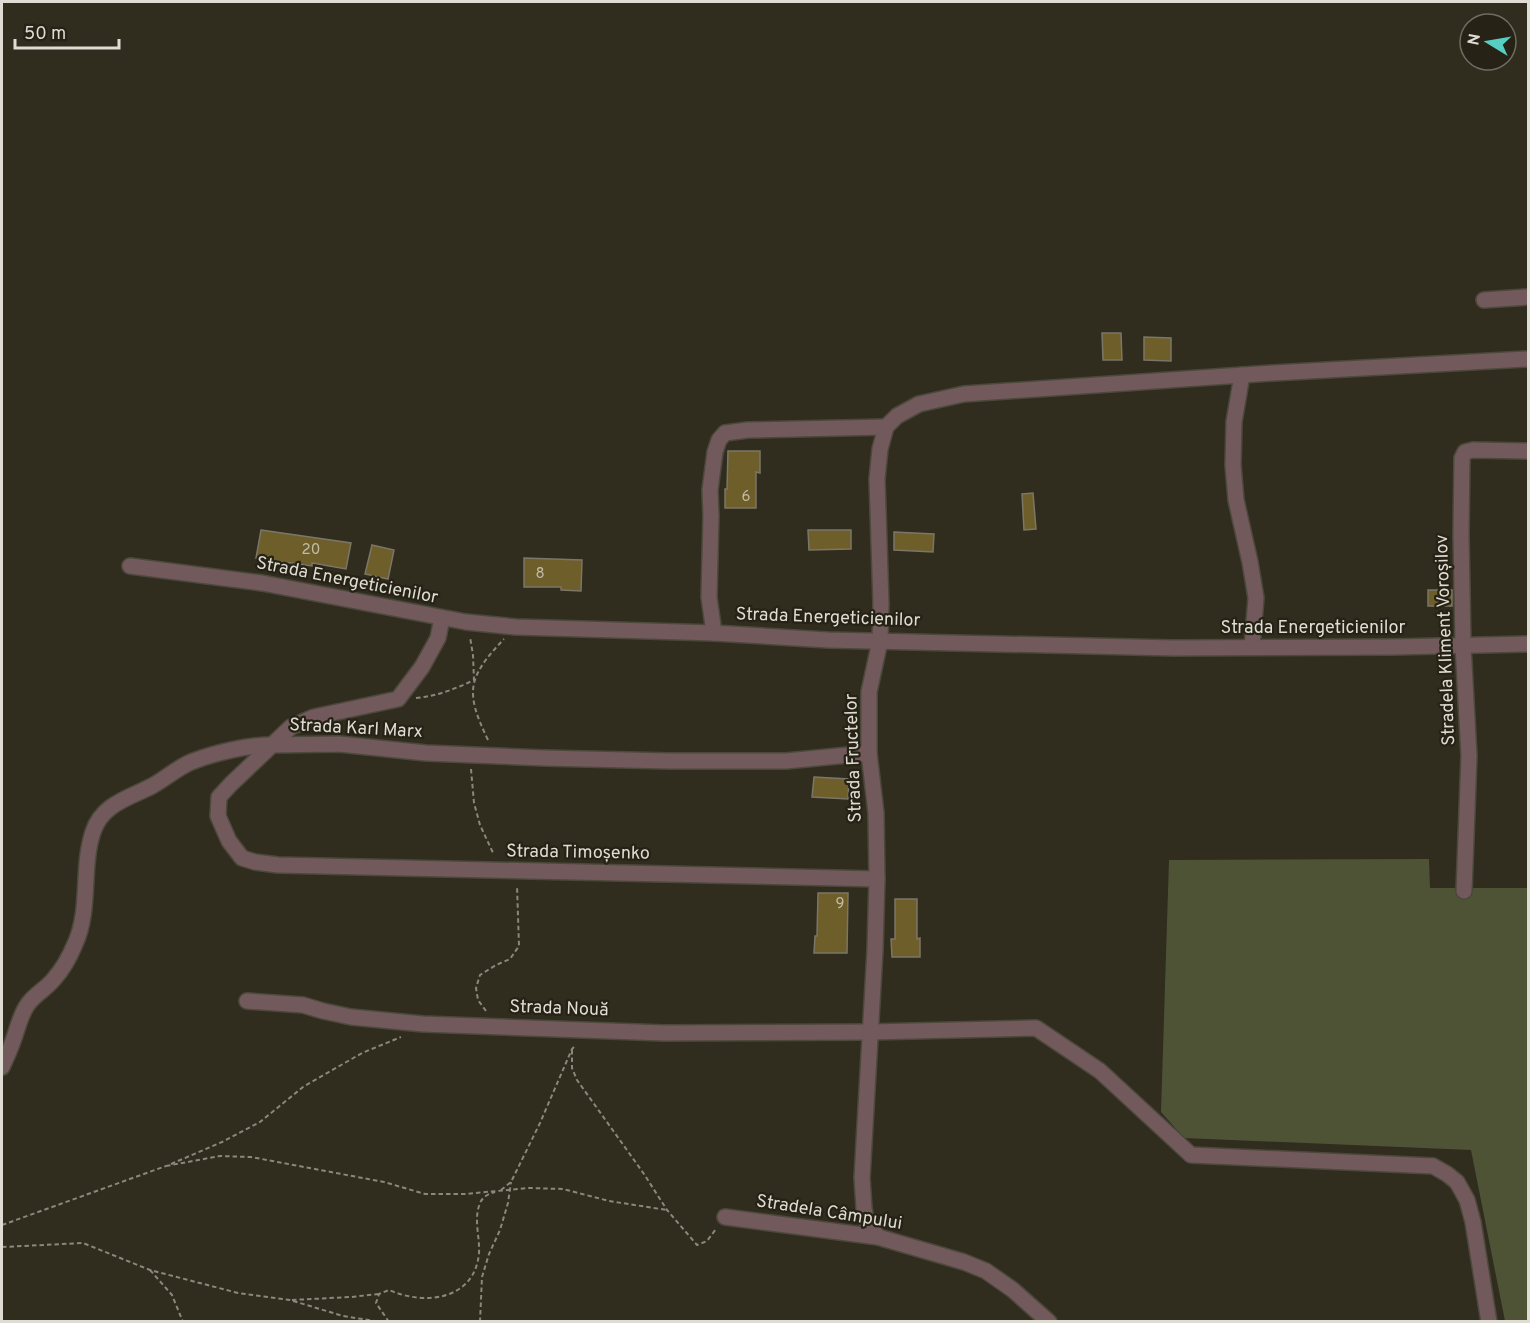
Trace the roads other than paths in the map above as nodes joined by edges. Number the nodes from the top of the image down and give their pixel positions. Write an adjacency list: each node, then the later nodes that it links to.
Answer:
1 (1528, 297): 2 (street)
2 (1484, 300)
3 (1528, 359): 4 (street)
4 (1242, 375): 5 (street); 13 (street)
5 (886, 426): 9 (street); 10 (street, Strada Fructelor)
6 (1528, 451): 12 (street, Stradela Kliment Voroșilov)
7 (130, 566): 8 (street, Strada Energeticienilor)
8 (442, 618): 9 (street, Strada Energeticienilor); 14 (street, Strada Timoșenko)
9 (714, 633): 10 (street, Strada Energeticienilor)
10 (880, 641): 13 (street, Strada Energeticienilor); 15 (street, Strada Fructelor)
11 (1528, 644): 12 (street, Strada Energeticienilor)
12 (1463, 645): 13 (street, Strada Energeticienilor); 17 (street, Stradela Kliment Voroșilov)
13 (1252, 647)
14 (271, 745): 15 (street, Strada Karl Marx); 16 (street, Strada Timoșenko); 20 (street, Strada Karl Marx)
15 (869, 753): 16 (street, Strada Fructelor)
16 (877, 879): 19 (street, Strada Fructelor)
17 (1464, 891)
18 (247, 1001): 19 (street, Strada Nouă)
19 (871, 1032): 22 (street, Strada Fructelor); 24 (street)
20 (2, 1067)
21 (725, 1217): 22 (street, Stradela Câmpului)
22 (878, 1237): 23 (street, Stradela Câmpului)
23 (1049, 1322)
24 (1489, 1322)

